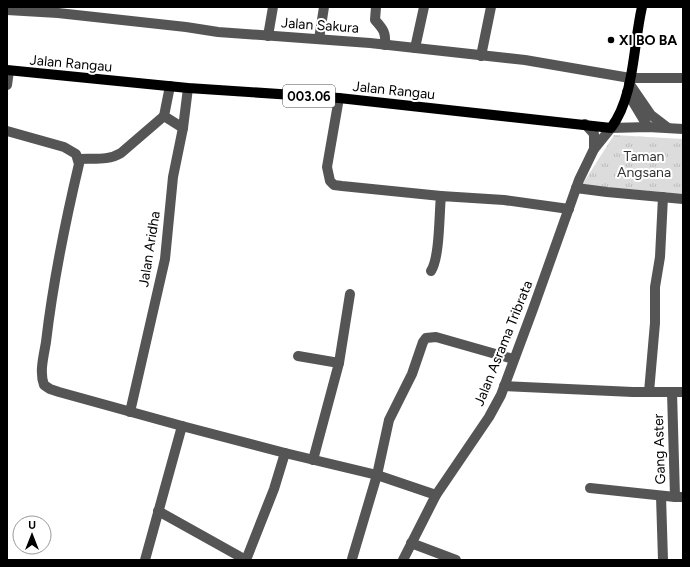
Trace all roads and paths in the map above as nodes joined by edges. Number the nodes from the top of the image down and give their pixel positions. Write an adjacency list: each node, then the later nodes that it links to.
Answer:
1 (273, 7): 9 (street)
2 (324, 7): 10 (street)
3 (376, 7): 11 (street)
4 (424, 7): 12 (street)
5 (491, 7): 13 (street)
6 (642, 7): 16 (main road)
7 (7, 10): 8 (street, Jalan Sakura)
8 (58, 10): 9 (street, Jalan Sakura)
9 (268, 36): 10 (street, Jalan Sakura)
10 (319, 39): 11 (street, Jalan Sakura)
11 (385, 45): 12 (street, Jalan Sakura)
12 (415, 48): 13 (street, Jalan Sakura)
13 (481, 56): 16 (street, Jalan Sakura)
14 (8, 71): 17 (street); 18 (main road, Jalan Rangau / 003.06)
15 (683, 78): 16 (street, Jalan Sakura)
16 (629, 84): 22 (main road); 23 (street); 25 (street)
17 (7, 85)
18 (170, 86): 19 (main road, Jalan Rangau / 003.06); 21 (street)
19 (188, 88): 20 (main road, Jalan Rangau / 003.06); 24 (street, Jalan Aridha)
20 (339, 98): 22 (main road, Jalan Rangau / 003.06); 31 (street)
21 (164, 116): 24 (street); 29 (street)
22 (599, 126): 23 (street, Jalan Rangau); 28 (street, Jalan Asrama Tribrata); 28 (street)
23 (648, 127): 25 (street, Jalan Rangau)
24 (183, 128): 44 (street, Jalan Aridha)
25 (668, 128): 26 (street, Jalan Rangau)
26 (683, 130)
27 (7, 131): 29 (street)
28 (594, 144): 30 (street, Jalan Asrama Tribrata)
29 (78, 159): 44 (street)
30 (576, 188): 32 (street); 34 (street, Jalan Asrama Tribrata)
31 (441, 196): 34 (street); 35 (street)
32 (663, 197): 33 (street); 41 (street)
33 (683, 199)
34 (569, 209): 38 (street, Jalan Asrama Tribrata)
35 (431, 271)
36 (350, 294): 39 (street)
37 (298, 356): 39 (street)
38 (513, 359): 40 (street, Jalan Asrama Tribrata); 48 (street)
39 (339, 362): 47 (street)
40 (504, 386): 41 (street); 50 (street, Jalan Asrama Tribrata)
41 (649, 392): 42 (street)
42 (672, 392): 43 (street); 52 (street, Gang Aster)
43 (683, 392)
44 (130, 412): 45 (street)
45 (182, 426): 46 (street); 53 (street)
46 (285, 453): 47 (street); 57 (street)
47 (313, 460): 48 (street)
48 (377, 476): 50 (street); 55 (street)
49 (590, 488): 51 (street)
50 (436, 495): 54 (street, Jalan Asrama Tribrata)
51 (661, 496): 52 (street); 60 (street)
52 (679, 497)
53 (158, 511): 56 (street); 57 (street)
54 (411, 543): 58 (street, Jalan Asrama Tribrata); 59 (street)
55 (352, 559)
56 (145, 560)
57 (246, 560)
58 (403, 560)
59 (456, 560)
60 (663, 560)

